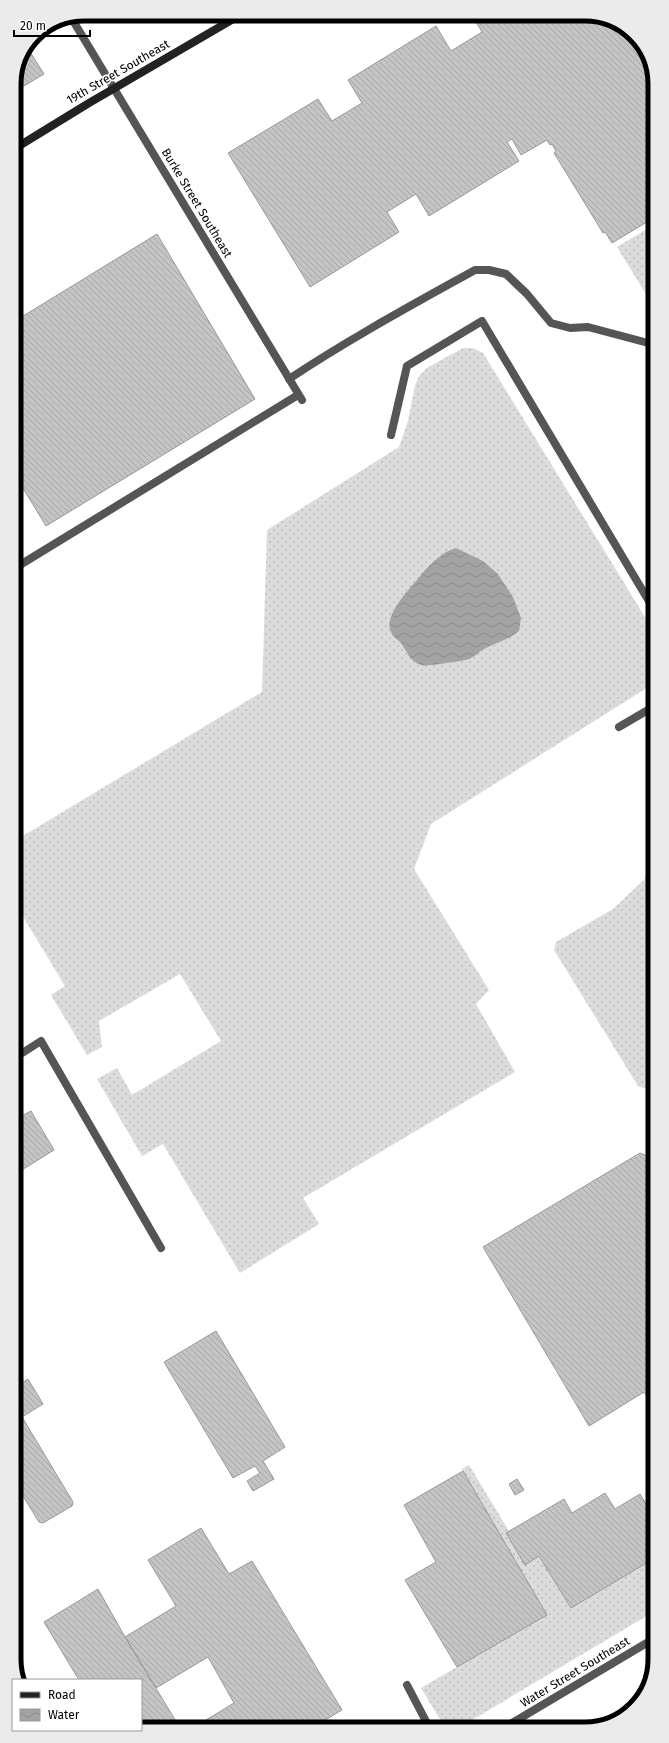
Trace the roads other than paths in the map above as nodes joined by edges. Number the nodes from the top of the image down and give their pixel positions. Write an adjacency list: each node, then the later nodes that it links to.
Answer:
1 (230, 21): 3 (main road, 19th Street Southeast)
2 (74, 22): 3 (street, Burke Street Southeast)
3 (114, 89): 4 (main road, 19th Street Southeast); 6 (street, Burke Street Southeast)
4 (21, 145)
5 (648, 343): 6 (street)
6 (289, 379): 8 (street, Burke Street Southeast)
7 (391, 435): 9 (street)
8 (21, 564)
9 (648, 600)
10 (648, 711): 11 (street)
11 (619, 727)
12 (21, 1054): 13 (street)
13 (161, 1248)
14 (648, 1642): 17 (street, Water Street Southeast)
15 (407, 1685): 16 (street)
16 (427, 1722)
17 (514, 1722)

